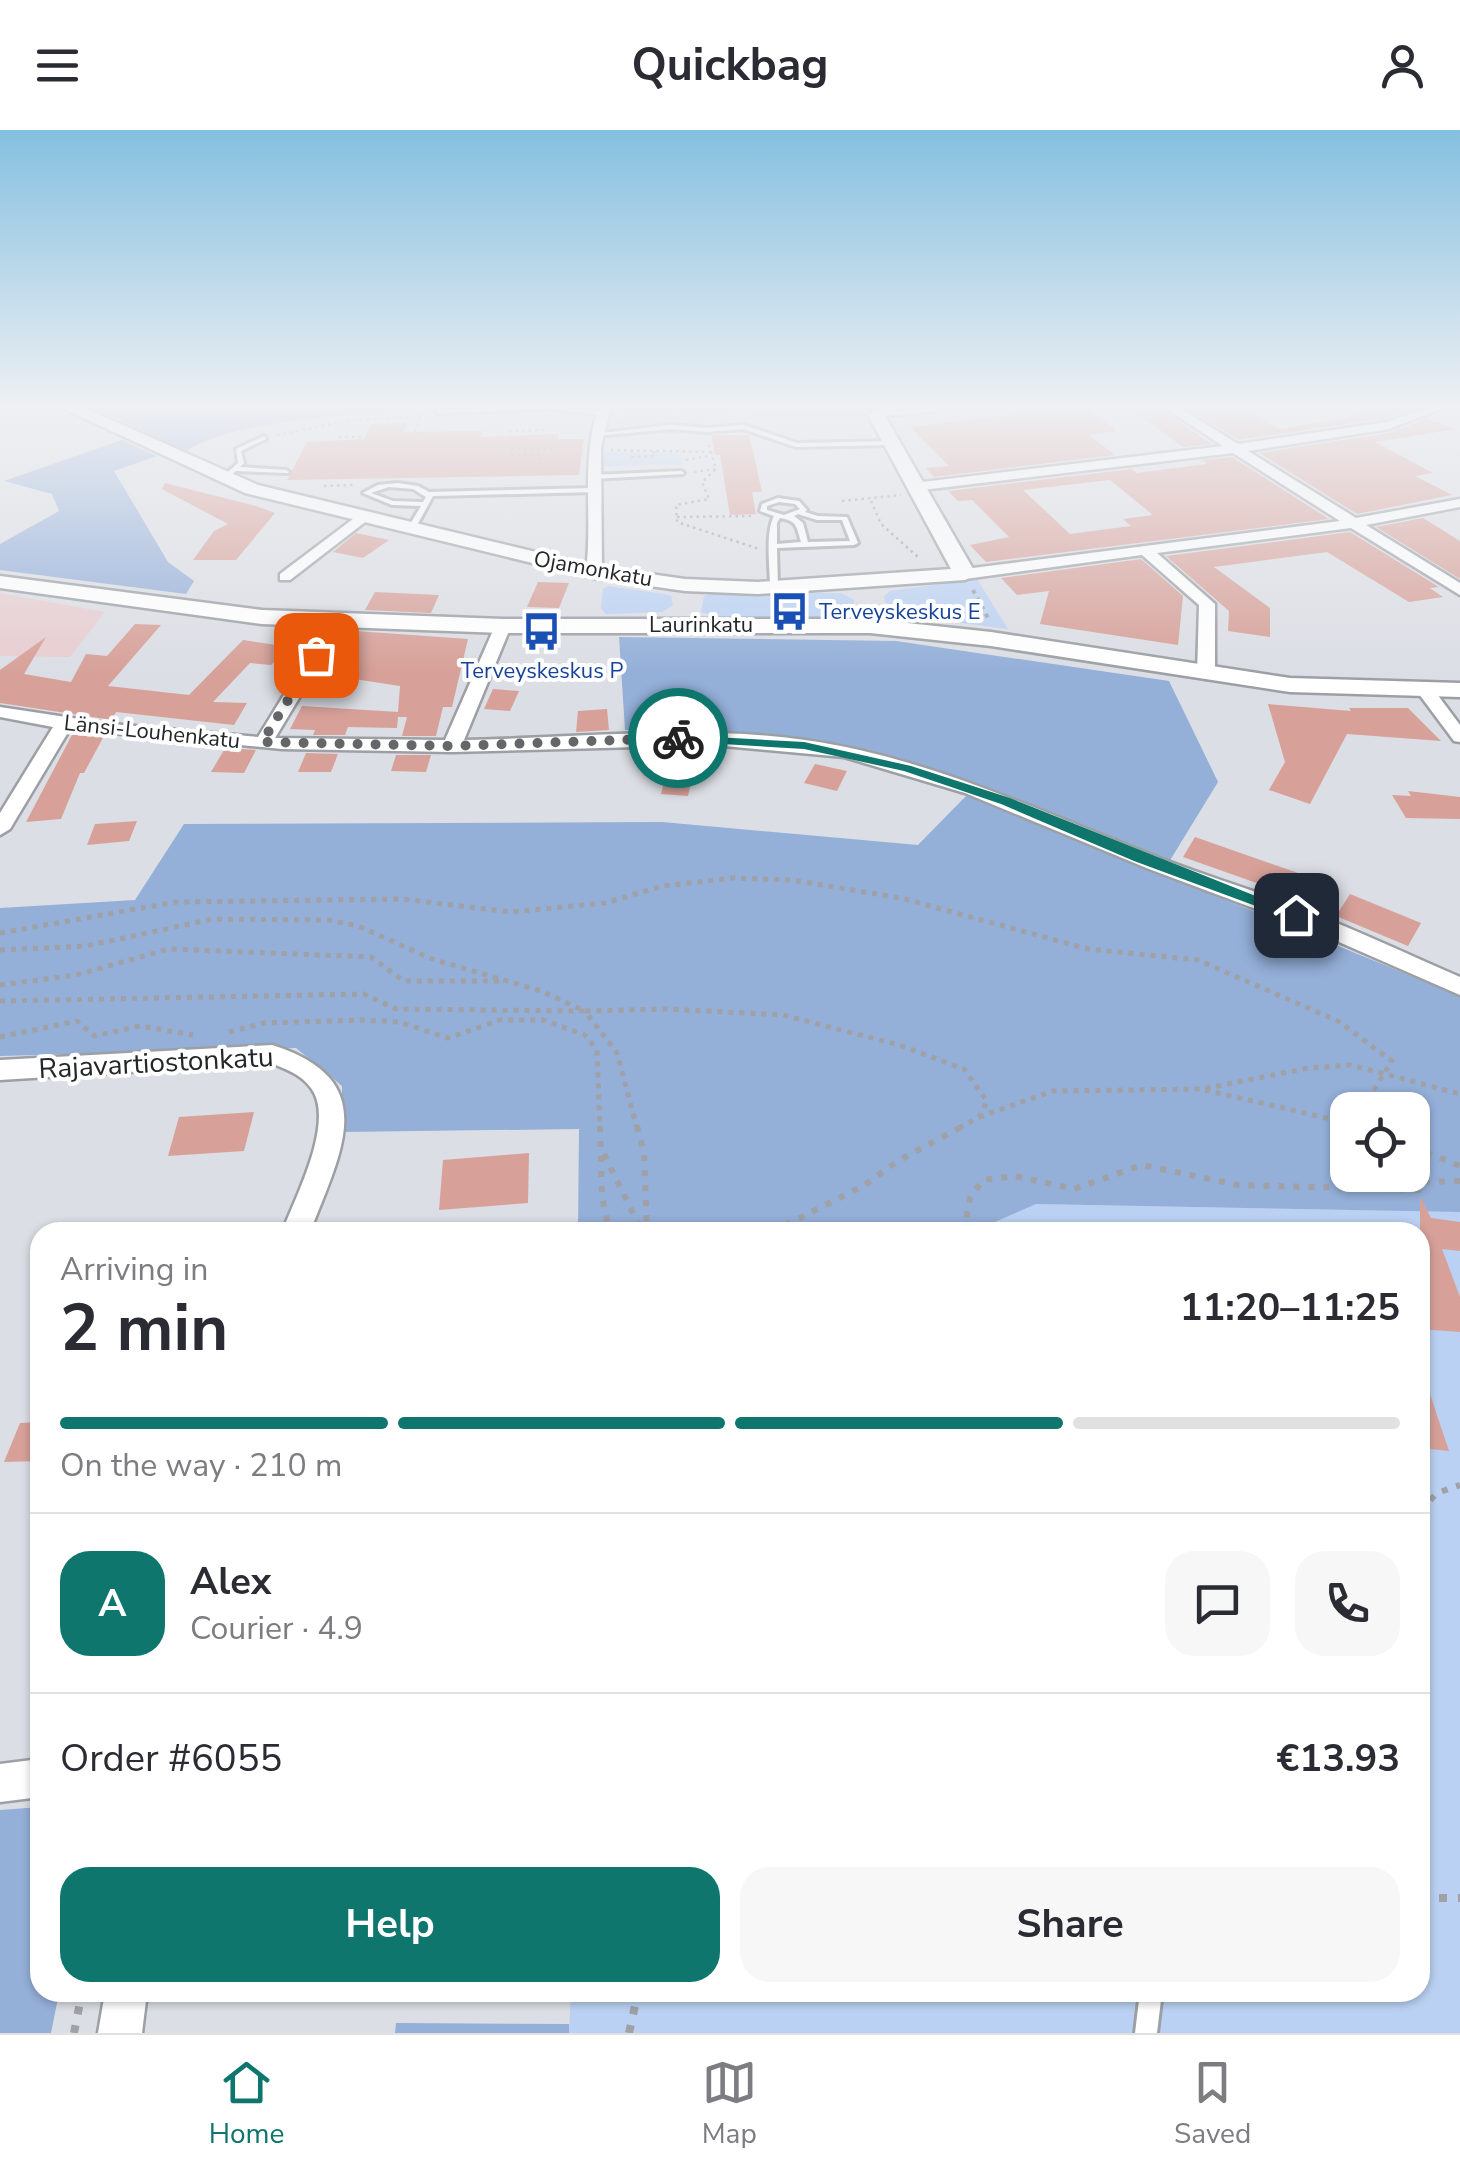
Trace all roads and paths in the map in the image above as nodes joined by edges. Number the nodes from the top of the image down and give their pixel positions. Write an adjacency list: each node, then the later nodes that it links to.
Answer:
1 (292, 495): 17 (street, Ojamonkatu)
2 (371, 495): 9 (lane)
3 (423, 495): 9 (lane)
4 (481, 495): 9 (lane)
5 (595, 495): 25 (street)
6 (707, 495): 14 (path)
7 (918, 495): 26 (street)
8 (1309, 495): 18 (street)
9 (426, 500): 19 (lane)
10 (870, 501): 24 (path)
11 (1460, 503): 18 (street)
12 (801, 513): 15 (lane); 16 (lane); 20 (lane)
13 (759, 516): 14 (path)
14 (676, 517): 22 (path)
15 (777, 517): 16 (lane); 21 (lane)
16 (791, 517): 20 (lane)
17 (362, 518): 19 (street, Ojamonkatu); 27 (street)
18 (1354, 523): 23 (street); 32 (street)
19 (410, 530): 25 (street, Ojamonkatu)
20 (804, 544): 21 (lane)
21 (772, 546): 31 (lane)
22 (762, 550)
23 (1146, 551): 26 (street); 38 (street)
24 (928, 564)
25 (594, 572): 30 (street, Ojamonkatu)
26 (960, 575): 29 (street, Ojamonkatu); 37 (path)
27 (284, 577)
28 (0, 582): 33 (street, Laurinkatu)
29 (860, 584): 31 (street, Ojamonkatu); 36 (street)
30 (685, 585): 31 (street, Ojamonkatu); 34 (street)
31 (774, 588)
32 (1460, 590)
33 (338, 620): 35 (street, Laurinkatu); 44 (street)
34 (684, 625): 35 (street, Laurinkatu); 36 (street, Laurinkatu)
35 (503, 626): 45 (street)
36 (870, 626): 38 (street, Laurinkatu)
37 (995, 630)
38 (1206, 674): 39 (street, Laurinkatu)
39 (1424, 690): 40 (street, Laurinkatu); 43 (street)
40 (1460, 690)
41 (0, 712): 42 (street, Länsi-Louhenkatu)
42 (64, 724): 44 (street, Länsi-Louhenkatu); 46 (street)
43 (1460, 737)
44 (262, 742): 45 (street, Länsi-Louhenkatu)
45 (452, 746): 51 (street, Länsi-Louhenkatu)
46 (0, 829)
47 (0, 933): 58 (path)
48 (0, 950): 49 (path)
49 (507, 982): 50 (path); 53 (path)
50 (0, 985)
51 (1460, 987)
52 (0, 1001): 53 (path)
53 (586, 1010): 62 (path); 73 (path)
54 (214, 1033): 64 (path)
55 (196, 1035): 56 (path)
56 (0, 1037)
57 (0, 1070): 70 (street, Rajavartiostonkatu)
58 (1384, 1074): 59 (path); 60 (path); 61 (path)
59 (1202, 1089): 62 (path); 63 (path)
60 (1377, 1092)
61 (1460, 1094)
62 (978, 1117): 74 (path)
63 (1330, 1117)
64 (602, 1151): 71 (path); 72 (path)
65 (1430, 1155): 66 (path)
66 (1460, 1166)
67 (1460, 1181): 68 (path)
68 (1430, 1182)
69 (1330, 1188): 75 (path)
70 (300, 1222)
71 (608, 1222)
72 (639, 1222)
73 (644, 1222)
74 (792, 1222)
75 (966, 1222)
76 (1460, 1485): 77 (path)
77 (1430, 1500)
78 (30, 1780): 79 (street)
79 (0, 1784)
80 (1430, 1898): 81 (path)
81 (1460, 1898)
82 (80, 2002): 86 (path)
83 (125, 2002): 87 (street)
84 (636, 2002): 88 (path)
85 (1149, 2002): 89 (lane)
86 (74, 2033)
87 (120, 2033)
88 (629, 2033)
89 (1146, 2033)

